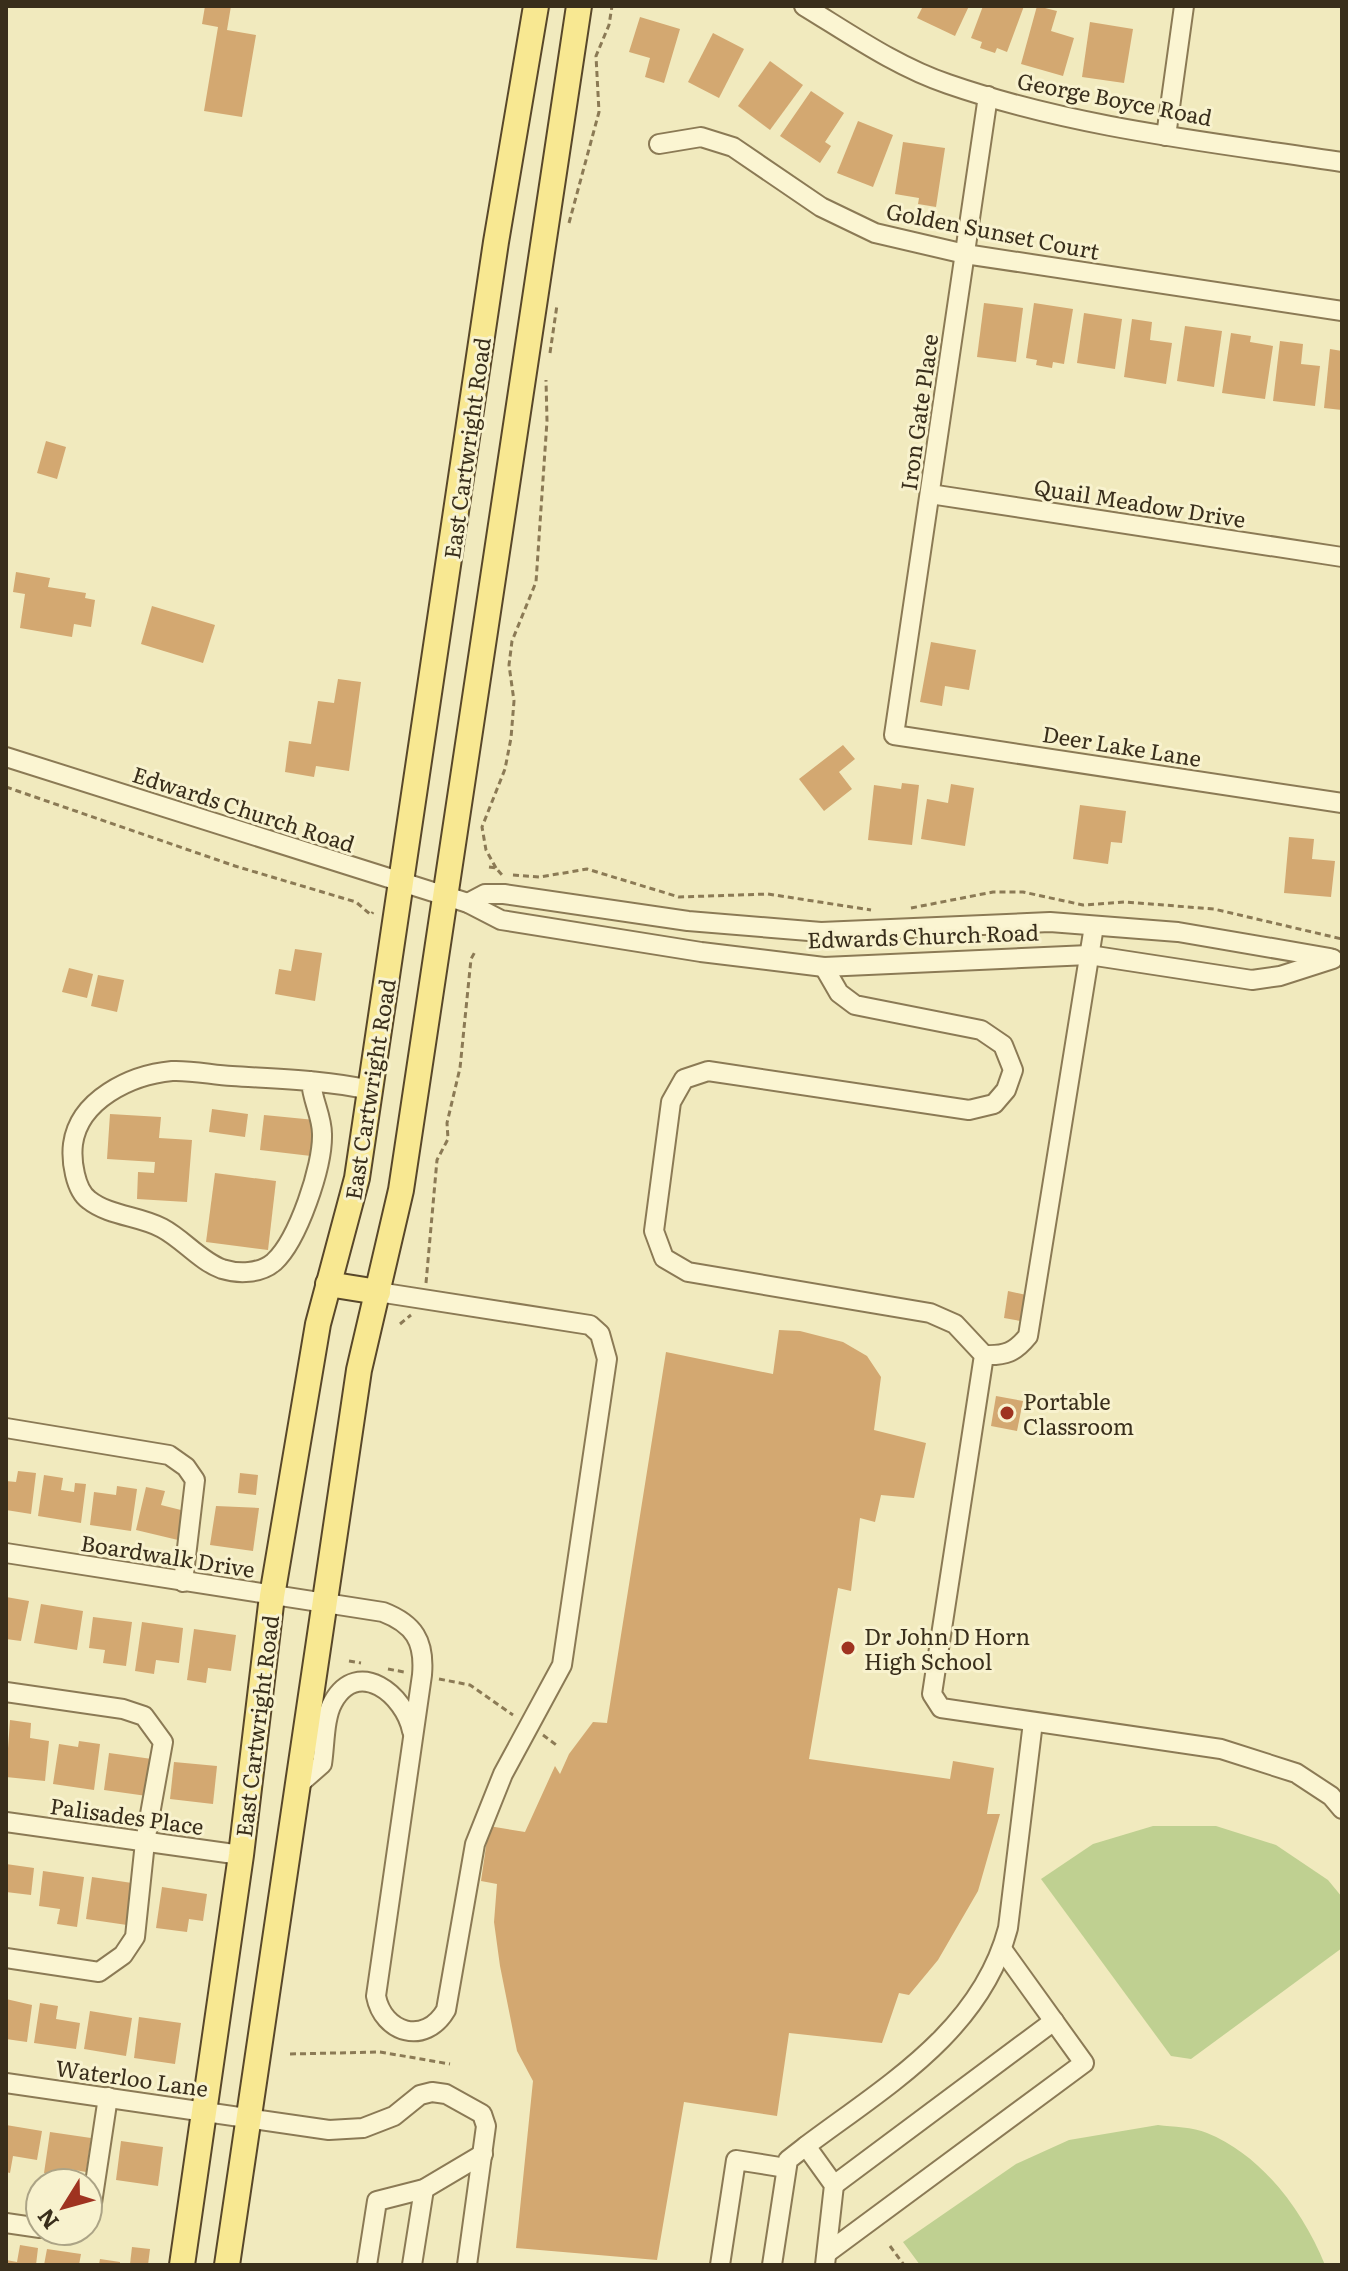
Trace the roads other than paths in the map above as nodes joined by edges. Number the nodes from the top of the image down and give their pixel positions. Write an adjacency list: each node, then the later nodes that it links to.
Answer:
1 (536, 6): 16 (main road, East Cartwright Road)
2 (579, 6): 17 (main road, East Cartwright Road)
3 (804, 6): 5 (street, George Boyce Road)
4 (1184, 6): 6 (street)
5 (988, 96): 6 (street, George Boyce Road); 9 (street, Iron Gate Place)
6 (1166, 136): 8 (street, George Boyce Road)
7 (659, 144): 9 (street, Golden Sunset Court)
8 (1342, 162)
9 (965, 254): 10 (street, Golden Sunset Court); 11 (street, Iron Gate Place)
10 (1342, 311)
11 (930, 494): 12 (street, Quail Meadow Drive); 13 (street, Iron Gate Place)
12 (1342, 557)
13 (894, 735): 15 (street, Deer Lake Lane)
14 (6, 757): 16 (street, Edwards Church Road)
15 (1342, 803)
16 (402, 882): 17 (street, Edwards Church Road); 24 (main road, East Cartwright Road)
17 (444, 897): 18 (street, Edwards Church Road); 26 (main road, East Cartwright Road)
18 (468, 903): 19 (street, Edwards Church Road); 22 (street, Edwards Church Road)
19 (1094, 926): 20 (street); 21 (street, Edwards Church Road)
20 (1089, 955): 21 (street, Edwards Church Road); 22 (street, Edwards Church Road); 27 (street)
21 (1338, 960)
22 (824, 967): 27 (street)
23 (311, 1081): 23 (street); 24 (street)
24 (370, 1090): 25 (main road, East Cartwright Road)
25 (328, 1284): 26 (main road); 31 (main road, East Cartwright Road)
26 (378, 1292): 32 (main road, East Cartwright Road); 35 (street, Boardwalk Drive)
27 (984, 1355): 34 (street)
28 (6, 1428): 30 (street)
29 (6, 1553): 30 (street, Boardwalk Drive)
30 (183, 1582): 31 (street, Boardwalk Drive)
31 (272, 1596): 32 (street, Boardwalk Drive); 40 (main road, East Cartwright Road)
32 (323, 1604): 35 (street, Boardwalk Drive); 36 (main road, East Cartwright Road)
33 (6, 1692): 39 (street)
34 (1033, 1722): 37 (street); 41 (street)
35 (413, 1736): 36 (street)
36 (298, 1785): 47 (main road, East Cartwright Road)
37 (1342, 1809)
38 (6, 1822): 39 (street, Palisades Place)
39 (145, 1842): 40 (street, Palisades Place); 42 (street)
40 (241, 1855): 46 (main road, East Cartwright Road)
41 (1002, 1949): 43 (street); 48 (street)
42 (6, 1958)
43 (1054, 2021): 52 (street); 54 (street)
44 (6, 2083): 45 (street, Waterloo Lane)
45 (108, 2097): 46 (street, Waterloo Lane); 50 (street)
46 (203, 2111): 47 (street, Waterloo Lane); 55 (main road, East Cartwright Road)
47 (251, 2119): 49 (street, Waterloo Lane); 56 (main road, East Cartwright Road)
48 (806, 2146): 51 (street); 52 (street)
49 (483, 2154): 53 (street); 59 (street)
50 (97, 2167)
51 (786, 2168): 60 (street); 61 (street)
52 (834, 2185): 54 (street)
53 (424, 2189): 57 (street); 58 (street)
54 (826, 2259)
55 (182, 2265)
56 (227, 2265)
57 (367, 2265)
58 (412, 2265)
59 (467, 2265)
60 (720, 2265)
61 (772, 2265)

